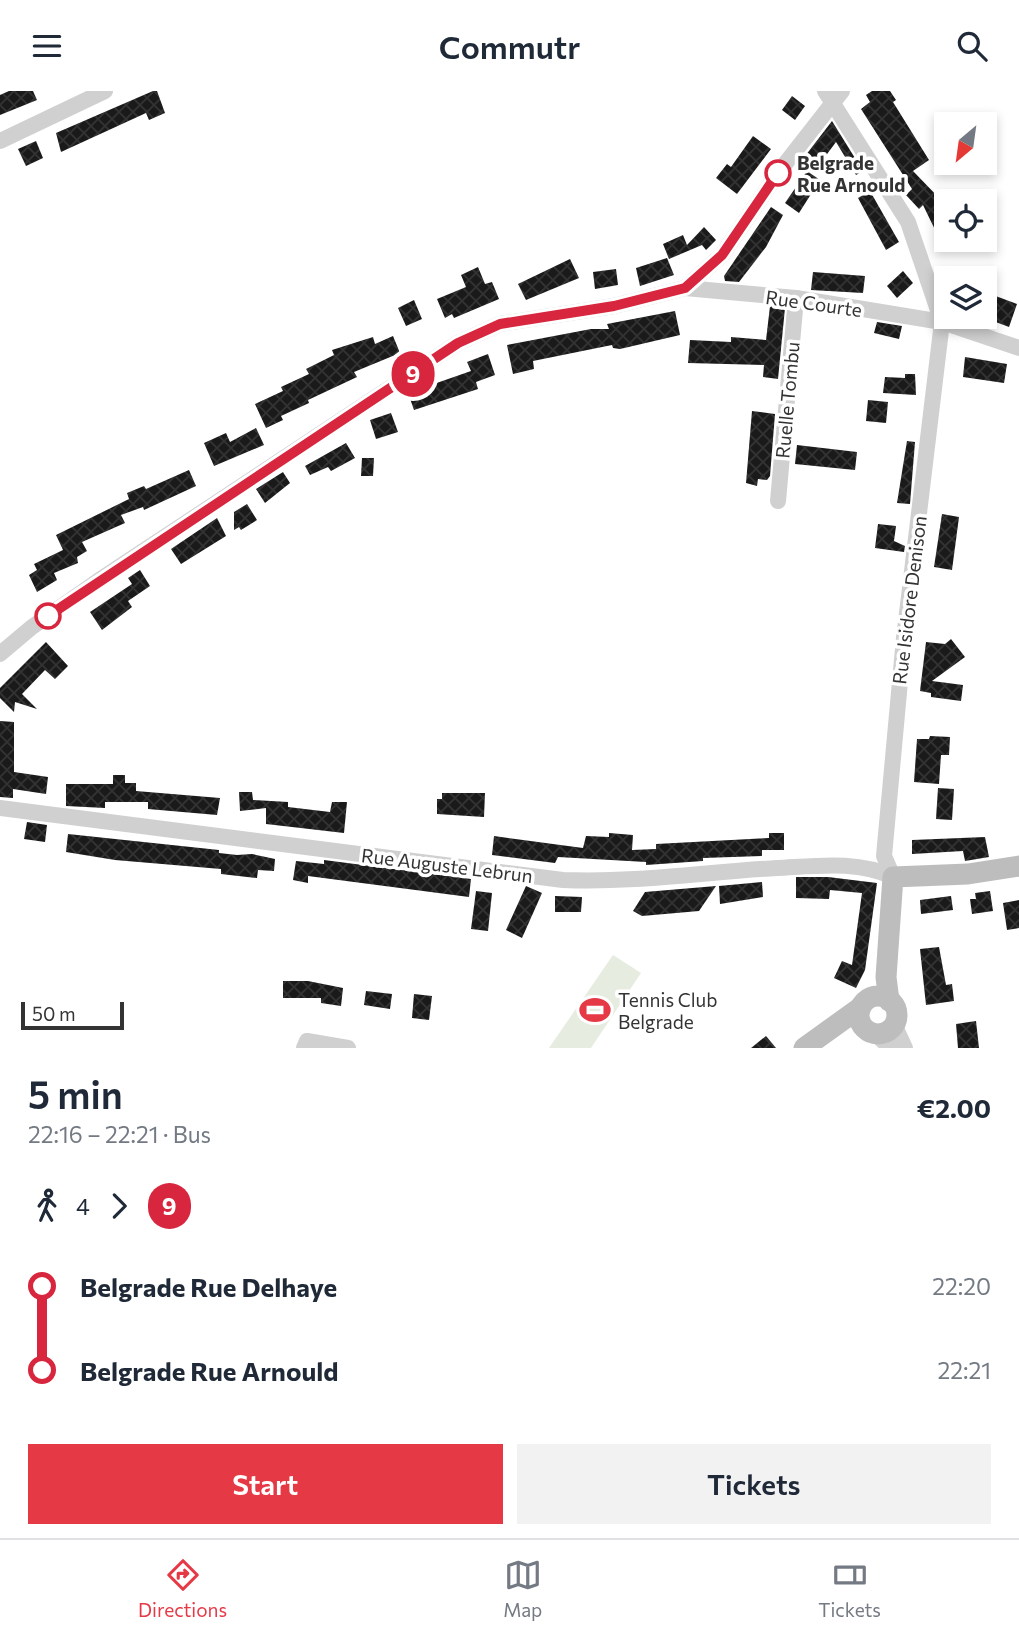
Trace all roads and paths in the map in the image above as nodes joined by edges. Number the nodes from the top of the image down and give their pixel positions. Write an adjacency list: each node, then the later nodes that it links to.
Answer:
1 (105, 91): 3 (street)
2 (833, 95): 4 (street); 6 (street)
3 (0, 141)
4 (685, 288): 5 (street, Rue Courte); 12 (street)
5 (796, 298): 7 (street, Rue Courte); 11 (street, Ruelle Tombu)
6 (934, 298)
7 (934, 321)
8 (941, 329): 15 (street, Rue Isidore Denison)
9 (963, 329): 10 (street, Rue Courte)
10 (1019, 348)
11 (778, 501)
12 (0, 654)
13 (0, 808): 15 (street, Rue Auguste Lebrun)
14 (1019, 866): 15 (street)
15 (893, 877): 16 (street)
16 (878, 1019): 19 (street); 20 (street)
17 (304, 1048): 18 (street)
18 (348, 1048)
19 (804, 1048)
20 (905, 1048)

